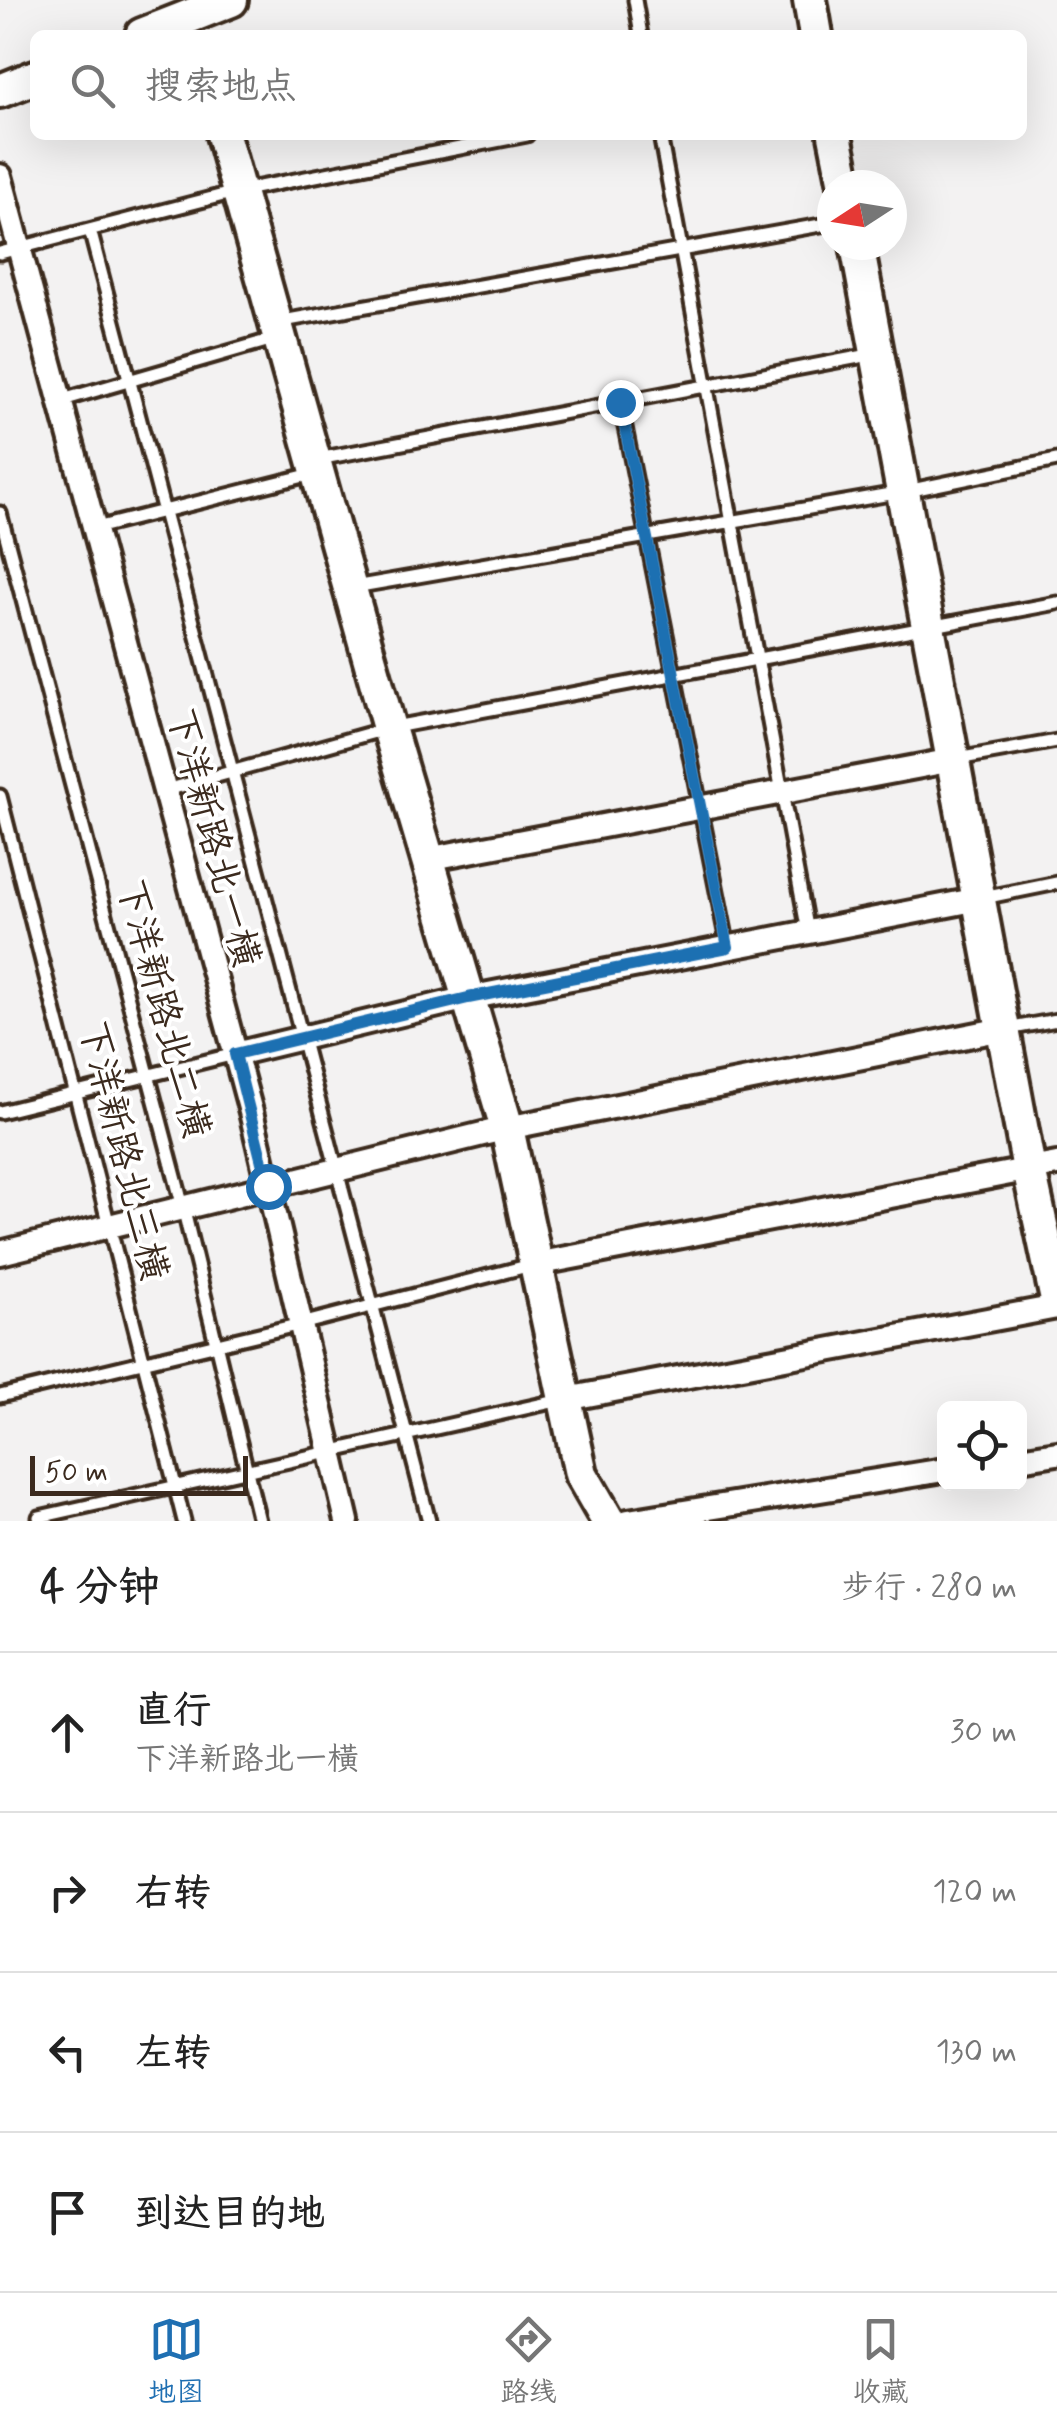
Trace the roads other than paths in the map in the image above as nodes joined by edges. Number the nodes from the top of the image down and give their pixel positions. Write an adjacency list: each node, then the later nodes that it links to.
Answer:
1 (230, 0): 4 (street)
2 (635, 0): 6 (lane)
3 (810, 0): 7 (street)
4 (188, 17): 5 (street)
5 (155, 30)
6 (640, 30)
7 (815, 30)
8 (30, 79): 9 (street)
9 (0, 90)
10 (224, 140): 16 (street)
11 (500, 140): 16 (lane)
12 (661, 140): 44 (lane)
13 (836, 140): 14 (street)
14 (842, 170)
15 (0, 176): 19 (street, 下洋新路北一横)
16 (239, 191): 18 (lane); 21 (street)
17 (817, 225): 21 (lane)
18 (90, 230): 19 (lane); 23 (lane)
19 (10, 251): 24 (street, 下洋新路北一横)
20 (860, 260): 22 (street)
21 (279, 330): 23 (lane); 27 (street)
22 (877, 354): 25 (lane); 28 (street)
23 (130, 380): 24 (lane); 29 (lane)
24 (59, 401): 31 (street, 下洋新路北一横)
25 (620, 402): 27 (lane); 45 (lane)
26 (1057, 460): 28 (lane)
27 (316, 466): 29 (lane); 32 (street)
28 (902, 492): 32 (lane); 34 (street)
29 (163, 511): 31 (lane); 38 (lane)
30 (0, 513): 51 (lane, 下洋新路北二横)
31 (92, 529): 39 (street, 下洋新路北一横)
32 (350, 588): 35 (street)
33 (1057, 603): 34 (lane)
34 (928, 626): 35 (lane); 37 (street)
35 (388, 728): 38 (lane); 41 (street)
36 (1057, 741): 37 (lane)
37 (953, 760): 41 (street); 43 (street)
38 (231, 770): 39 (lane); 49 (lane)
39 (163, 791): 50 (street, 下洋新路北一横)
40 (0, 796): 52 (lane, 下洋新路北三横)
41 (427, 858): 46 (street)
42 (1057, 883): 43 (lane)
43 (979, 899): 44 (street); 48 (street)
44 (808, 932): 45 (street)
45 (728, 947): 46 (street)
46 (468, 998): 49 (street); 54 (street)
47 (1057, 1020): 48 (lane)
48 (1003, 1029): 54 (street); 55 (street)
49 (302, 1038): 50 (street); 56 (lane)
50 (235, 1054): 51 (lane); 57 (street, 下洋新路北一横)
51 (149, 1076): 52 (lane); 58 (lane, 下洋新路北二横)
52 (77, 1093): 53 (lane); 59 (lane, 下洋新路北三横)
53 (0, 1112)
54 (507, 1128): 56 (street); 61 (street)
55 (1043, 1167): 61 (street); 62 (street)
56 (336, 1169): 57 (street); 63 (lane)
57 (268, 1186): 58 (street); 64 (street, 下洋新路北一横)
58 (182, 1207): 59 (street); 65 (lane, 下洋新路北二横)
59 (108, 1226): 60 (street); 66 (lane, 下洋新路北三横)
60 (0, 1254)
61 (536, 1264): 63 (lane); 68 (street)
62 (1057, 1304): 68 (street)
63 (372, 1306): 64 (lane); 69 (lane)
64 (300, 1324): 65 (lane); 70 (street, 下洋新路北一横)
65 (217, 1344): 66 (lane); 73 (lane, 下洋新路北二横)
66 (145, 1362): 67 (lane); 75 (lane, 下洋新路北三横)
67 (0, 1396)
68 (566, 1399): 69 (lane); 81 (street)
69 (406, 1435): 70 (lane); 80 (lane)
70 (330, 1452): 73 (lane); 79 (street, 下洋新路北一横)
71 (1057, 1453): 72 (street)
72 (1027, 1458)
73 (247, 1470): 75 (lane); 78 (lane, 下洋新路北二横)
74 (937, 1471): 82 (street)
75 (175, 1487): 76 (lane); 77 (lane, 下洋新路北三横)
76 (39, 1517)
77 (184, 1521)
78 (259, 1521)
79 (347, 1521)
80 (429, 1521)
81 (608, 1521)
82 (628, 1521)

